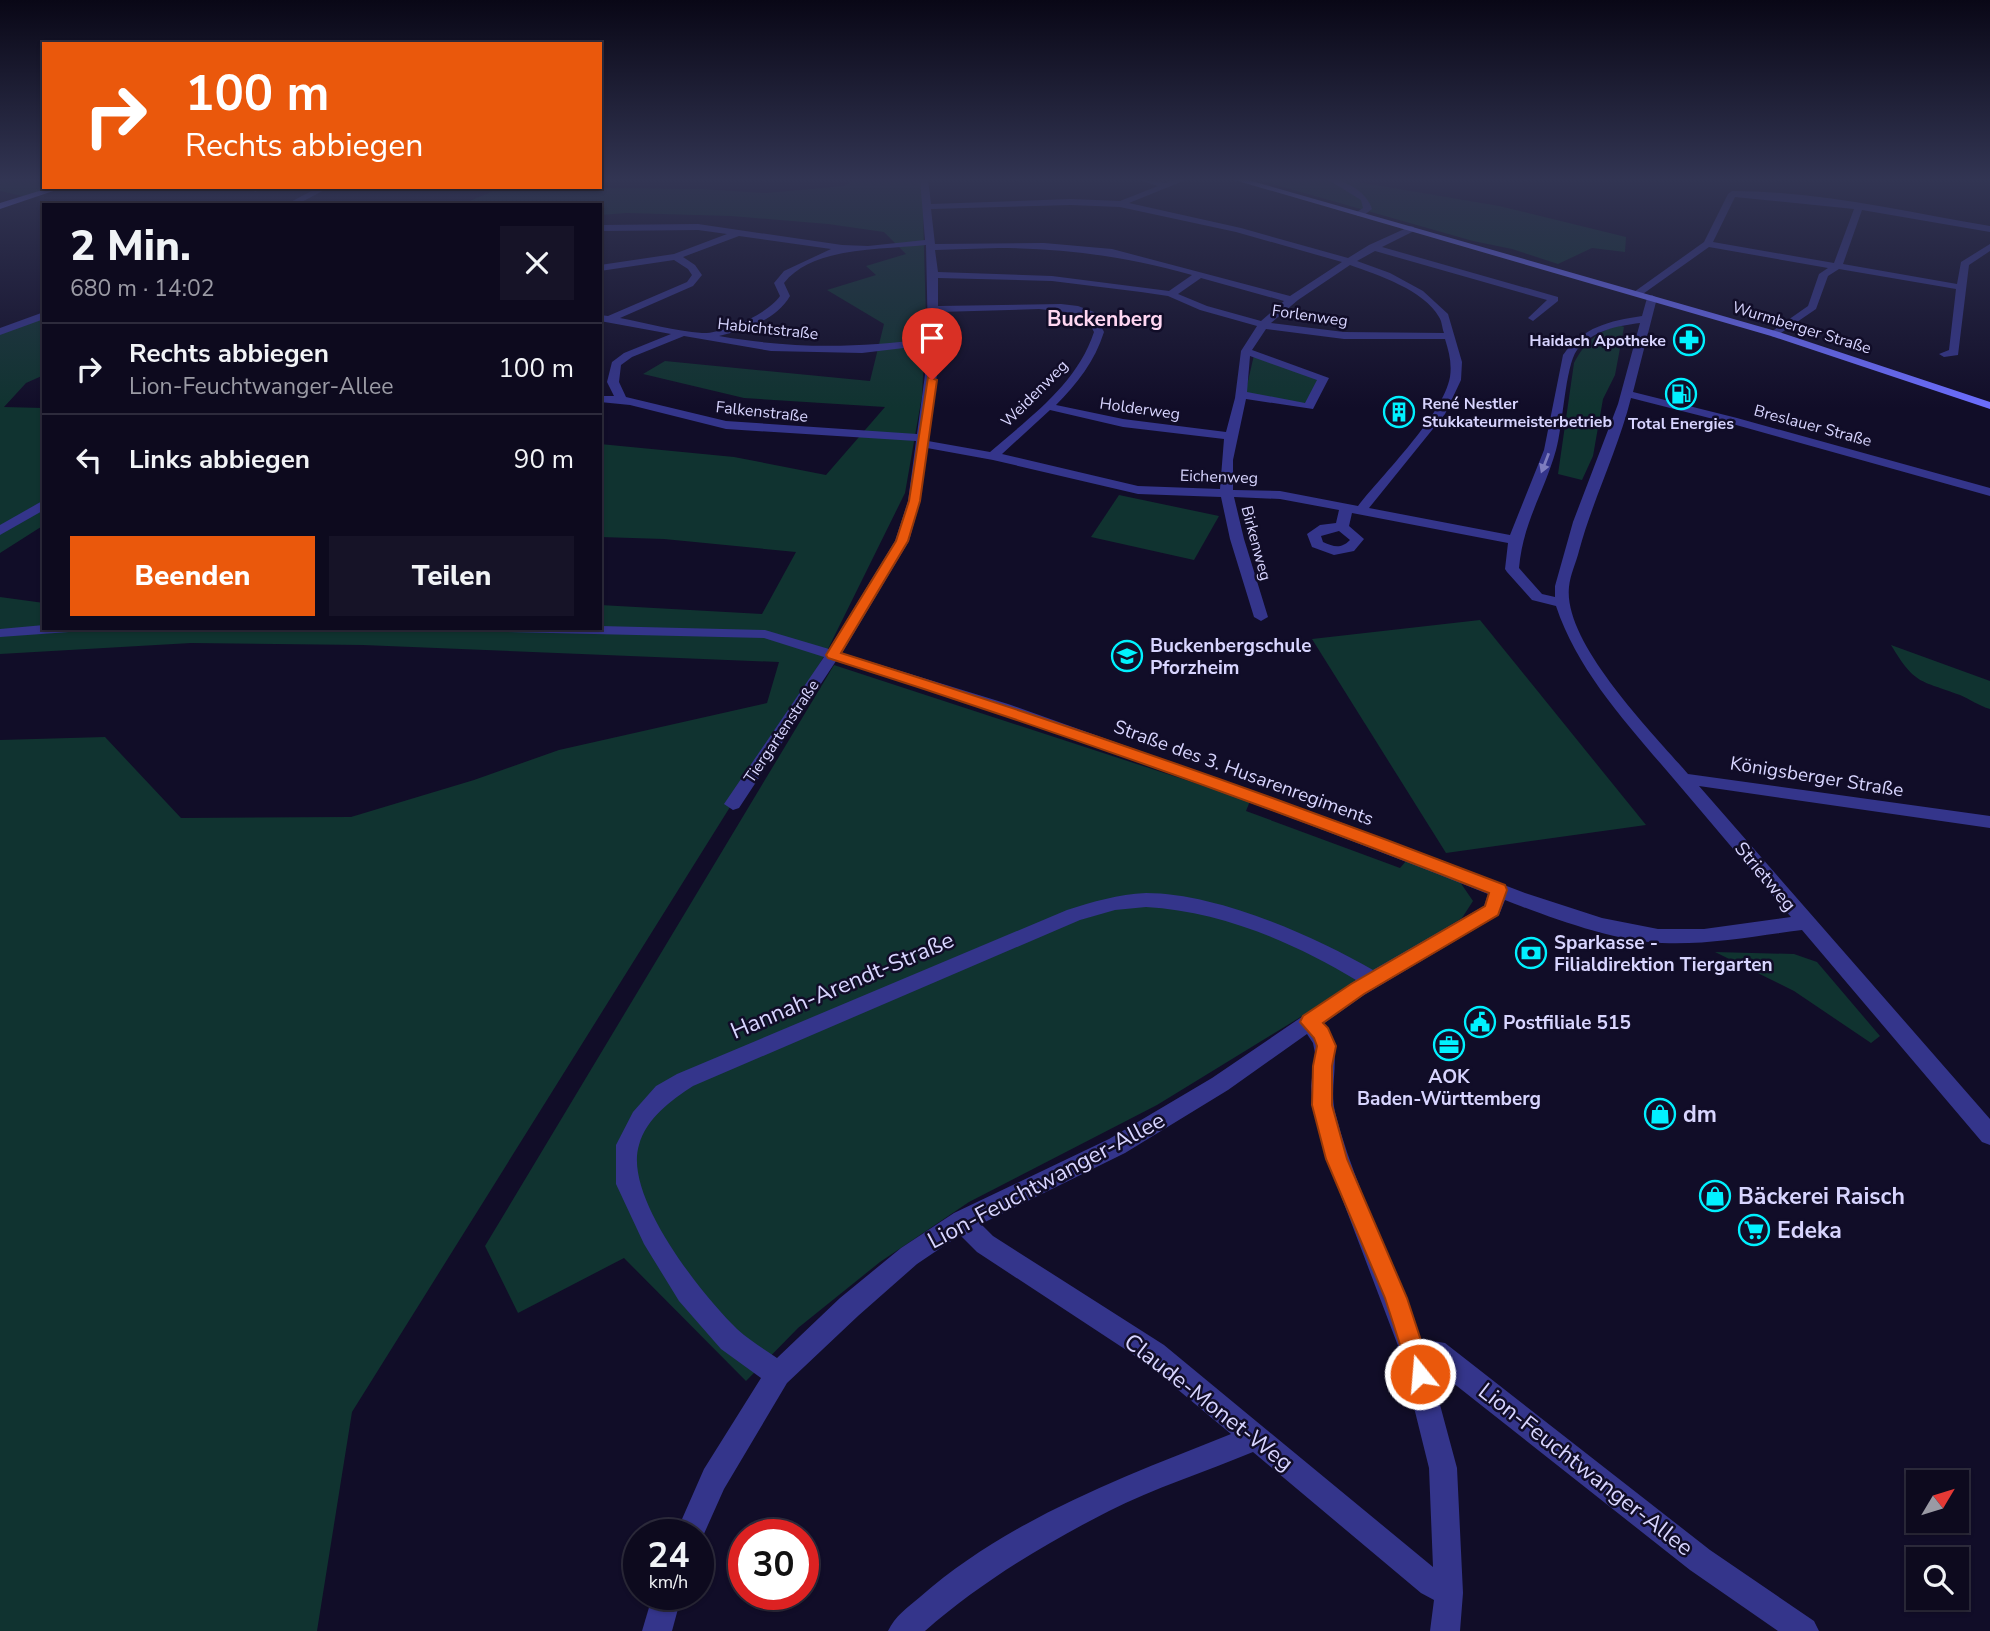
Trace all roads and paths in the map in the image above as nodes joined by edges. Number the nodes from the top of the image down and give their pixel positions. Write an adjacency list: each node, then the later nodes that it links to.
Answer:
1 (681, 255): 13 (street)
2 (827, 255): 34 (street)
3 (931, 255): 18 (street, Tiergartenstraße)
4 (1120, 255): 17 (street)
5 (1327, 255): 14 (street)
6 (1358, 255): 14 (street)
7 (1400, 255): 26 (street)
8 (1501, 255): 21 (main road, Wurmberger Straße)
9 (1691, 255): 21 (street)
10 (1774, 255): 15 (street)
11 (1843, 255): 15 (street)
12 (1978, 255): 19 (street)
13 (676, 257): 16 (street); 28 (street)
14 (1348, 261): 23 (street); 33 (street)
15 (1839, 266): 19 (street); 32 (street)
16 (602, 268)
17 (1200, 274): 20 (street); 23 (street)
18 (933, 275): 20 (street, Forlenweg); 24 (street, Tiergartenstraße)
19 (1959, 287): 37 (street)
20 (1171, 294): 29 (street, Forlenweg)
21 (1637, 294): 22 (main road, Wurmberger Straße)
22 (1651, 298): 27 (street, Strietweg); 32 (main road, Wurmberger Straße)
23 (1293, 300): 29 (street)
24 (933, 309): 35 (street, Tiergartenstraße); 42 (street, Weidenweg)
25 (42, 316): 30 (street)
26 (1533, 318)
27 (1645, 318): 38 (street, Strietweg); 54 (street, one-way to 54)
28 (604, 319): 31 (street, Habichtstraße)
29 (1264, 324): 33 (street, Forlenweg); 36 (street)
30 (0, 332)
31 (682, 334): 34 (street, Habichtstraße); 41 (street)
32 (1775, 334): 43 (main road, Wurmberger Straße)
33 (1450, 336): 51 (street)
34 (702, 337): 35 (street, Habichtstraße)
35 (934, 341): 45 (street, Tiergartenstraße)
36 (1245, 351): 39 (street, Birkenweg); 39 (street)
37 (1944, 354)
38 (1627, 394): 47 (street, Breslauer Straße); 55 (street, Strietweg)
39 (1242, 395): 44 (street, Birkenweg)
40 (602, 399): 41 (street, Falkenstraße)
41 (622, 400): 45 (street, Falkenstraße)
42 (1046, 406): 44 (street, Holderweg); 46 (street, Weidenweg)
43 (1990, 406)
44 (1231, 436): 48 (street, Birkenweg)
45 (923, 440): 46 (street, Eichenweg); 60 (street, Tiergartenstraße)
46 (993, 456): 48 (street, Eichenweg)
47 (1990, 492)
48 (1226, 493): 50 (street, Eichenweg); 56 (street, Birkenweg)
49 (42, 506): 53 (street)
50 (1347, 506): 51 (street, Eichenweg); 52 (street)
51 (1362, 509): 54 (street, Eichenweg)
52 (1342, 527)
53 (0, 531)
54 (1515, 540): 55 (street)
55 (1562, 603): 61 (street, Strietweg)
56 (1261, 617)
57 (42, 630): 59 (street)
58 (572, 630): 60 (street, Straße des 3. Husarenregiments)
59 (0, 632)
60 (833, 655): 62 (street, Tiergartenstraße); 66 (street, Straße des 3. Husarenregiments)
61 (1684, 779): 63 (street, Königsberger Straße); 67 (street, Strietweg)
62 (733, 804)
63 (1942, 817): 64 (street, Königsberger Straße); 65 (street, Königsberger Straße)
64 (1990, 822)
65 (1990, 836)
66 (1499, 890): 67 (street, Straße des 3. Husarenregiments); 68 (street, Lion-Feuchtwanger-Allee)
67 (1805, 922): 70 (street, Strietweg)
68 (1372, 980): 69 (street, Lion-Feuchtwanger-Allee); 73 (street, Hannah-Arendt-Straße)
69 (1309, 1022): 71 (street, Lion-Feuchtwanger-Allee); 72 (street)
70 (1990, 1135)
71 (962, 1221): 73 (street, Lion-Feuchtwanger-Allee); 74 (street, Claude-Monet-Weg)
72 (1413, 1351): 76 (street); 81 (street, Lion-Feuchtwanger-Allee)
73 (778, 1374): 75 (street, Lion-Feuchtwanger-Allee)
74 (1255, 1438): 76 (street, Claude-Monet-Weg); 79 (street)
75 (696, 1519)
76 (1449, 1593): 80 (street)
77 (663, 1610): 78 (street)
78 (657, 1631)
79 (904, 1631)
80 (1445, 1631)
81 (1804, 1631)

